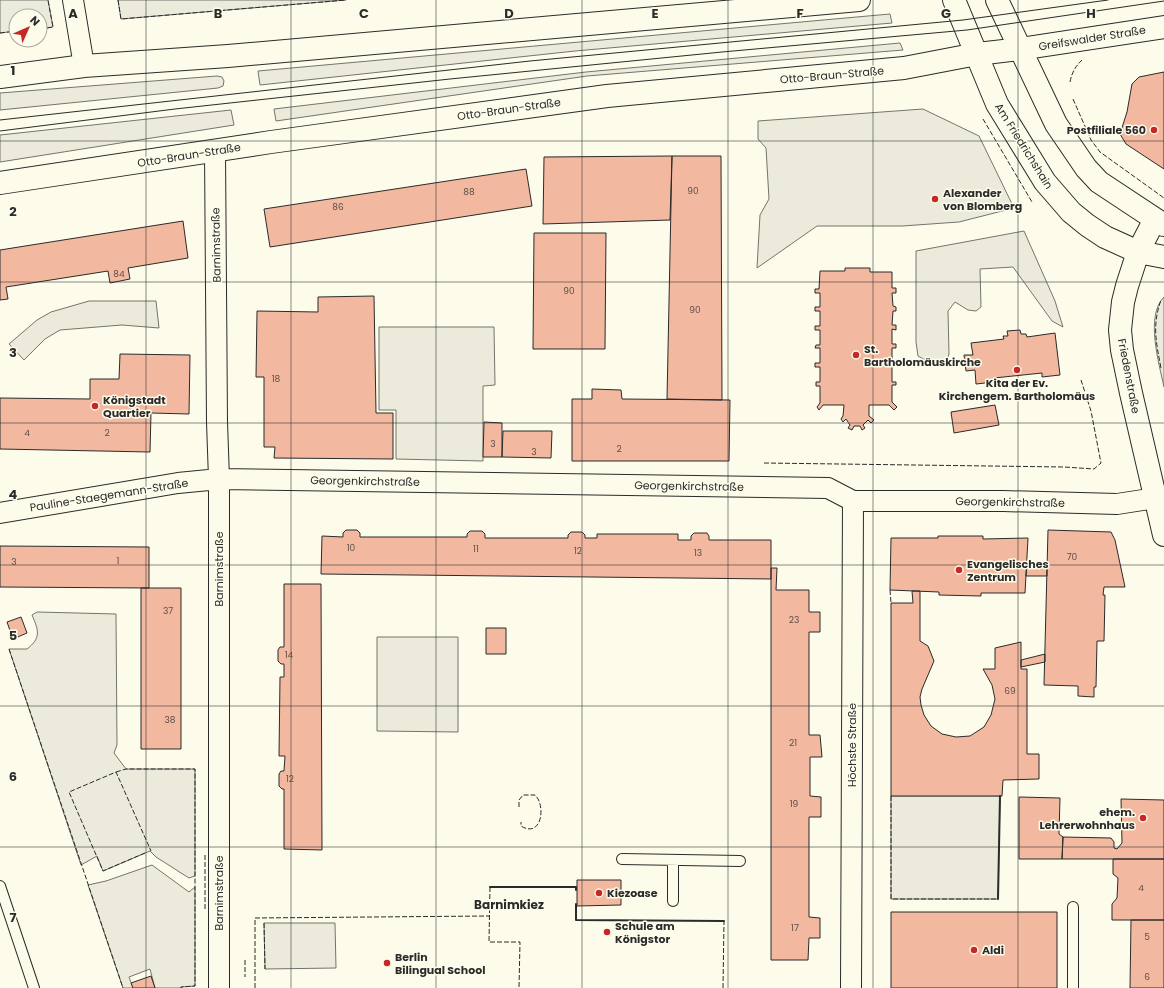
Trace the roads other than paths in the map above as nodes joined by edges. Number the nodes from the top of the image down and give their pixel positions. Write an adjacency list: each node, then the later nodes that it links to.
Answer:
1 (73, 0): 8 (street)
2 (859, 0): 8 (main road)
3 (954, 0): 7 (main road, Am Friedrichshain)
4 (997, 0): 6 (main road)
5 (1164, 26): 6 (main road, Greifswalder Straße)
6 (1020, 49): 7 (main road, Otto-Braun-Straße); 12 (main road)
7 (976, 54): 10 (main road, Otto-Braun-Straße); 13 (main road, Am Friedrichshain)
8 (84, 66): 9 (main road)
9 (0, 77)
10 (215, 151): 11 (main road, Otto-Braun-Straße); 15 (street, Barnimstraße)
11 (0, 183)
12 (1160, 222): 13 (main road, Friedenstraße)
13 (1138, 252): 14 (main road, Am Friedrichshain); 16 (main road, Friedenstraße)
14 (1164, 257)
15 (219, 479): 17 (street, Georgenkirchstraße); 18 (street, Pauline-Staegemann-Straße); 27 (street, Barnimstraße)
16 (1156, 498): 17 (street, Georgenkirchstraße); 19 (main road, Friedenstraße)
17 (853, 501): 28 (street, Höchste Straße)
18 (0, 513)
19 (1164, 535)
20 (622, 859): 21 (lane)
21 (673, 860): 22 (lane); 24 (lane)
22 (740, 861)
23 (0, 886): 26 (lane)
24 (673, 901)
25 (1073, 908): 29 (lane)
26 (34, 988)
27 (219, 988)
28 (851, 988)
29 (1072, 988)

